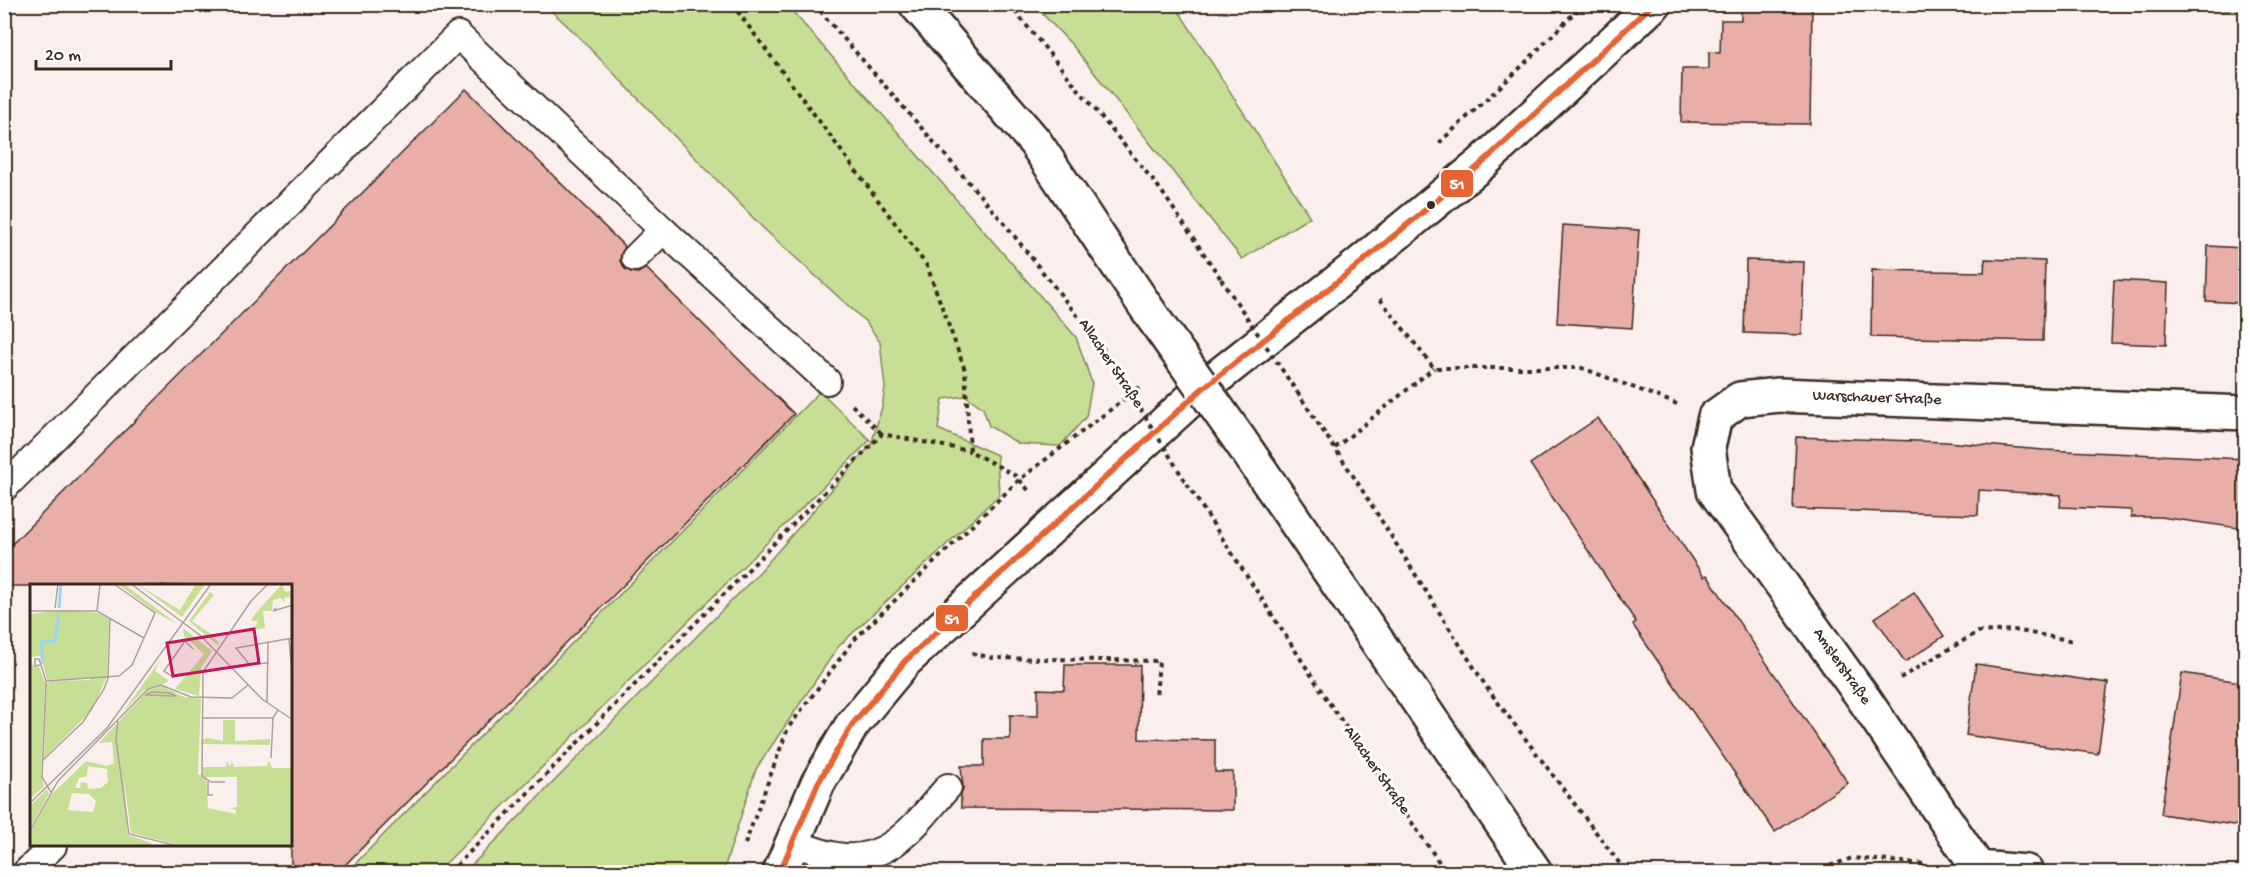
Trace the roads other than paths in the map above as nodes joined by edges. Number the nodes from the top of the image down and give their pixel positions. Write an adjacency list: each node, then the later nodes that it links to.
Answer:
1 (916, 4): 14 (street, bridge)
2 (1654, 4): 10 (street)
3 (663, 230): 4 (lane); 5 (lane); 8 (lane)
4 (635, 258)
5 (827, 381)
6 (2246, 413): 7 (street, Warschauer Straße)
7 (1715, 417): 15 (street, Amslerstraße)
8 (4, 488)
9 (948, 787): 10 (lane)
10 (793, 843): 13 (street)
11 (52, 847): 12 (lane)
12 (26, 873)
13 (780, 873)
14 (1535, 873)
15 (2026, 873)

